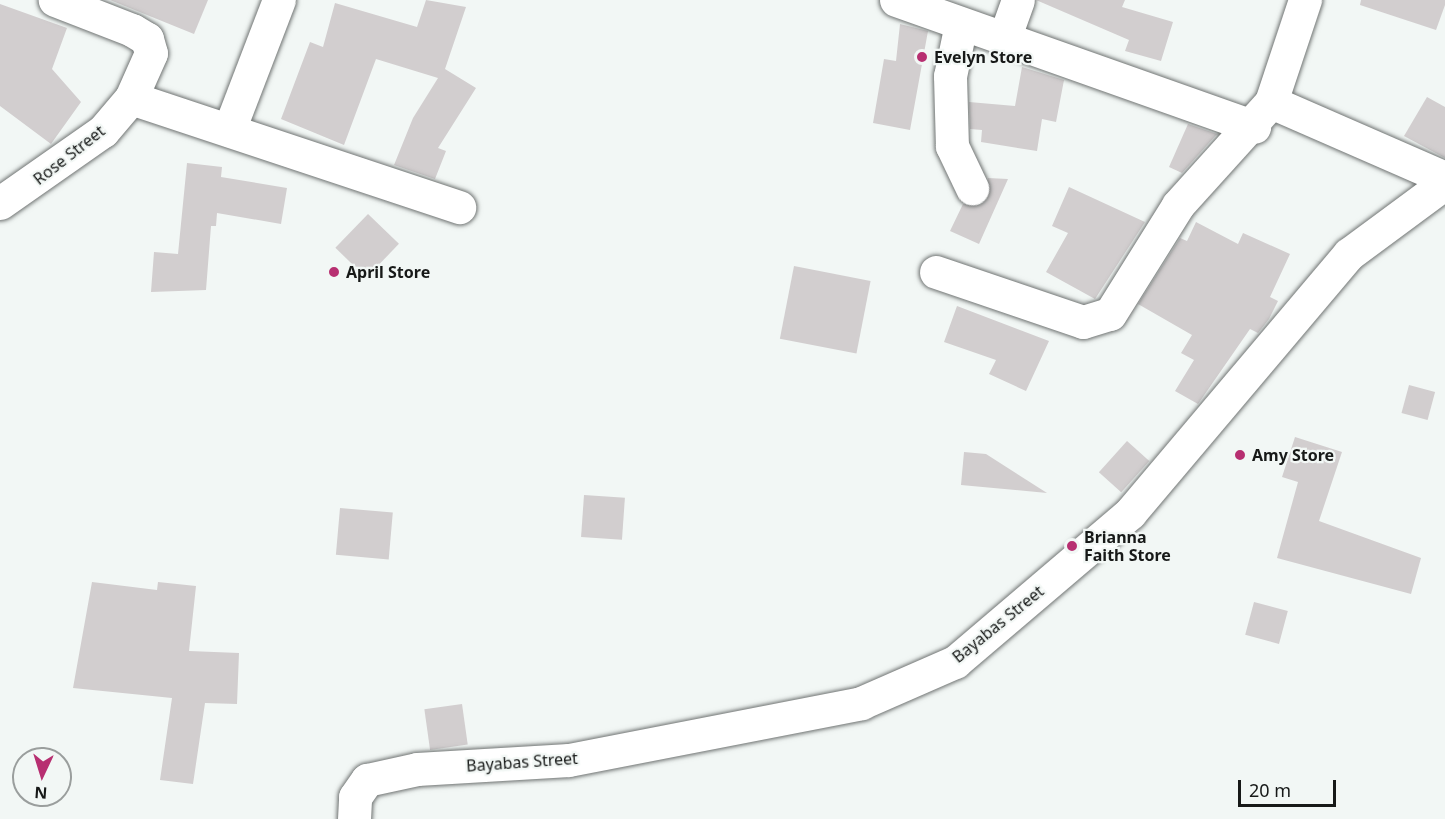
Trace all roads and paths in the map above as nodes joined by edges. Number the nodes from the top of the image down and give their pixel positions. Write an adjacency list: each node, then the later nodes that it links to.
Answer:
1 (55, 0): 8 (street)
2 (279, 0): 10 (street)
3 (896, 0): 6 (street)
4 (1018, 0): 7 (street)
5 (1305, 0): 9 (street)
6 (961, 24): 7 (street); 11 (street)
7 (1004, 39): 9 (street)
8 (131, 98): 10 (street); 13 (street, Rose Street)
9 (1263, 115): 12 (street); 15 (street)
10 (229, 130): 14 (street)
11 (972, 188)
12 (1441, 191): 16 (street, Bayabas Street)
13 (0, 202)
14 (459, 207)
15 (936, 272)
16 (354, 819)

